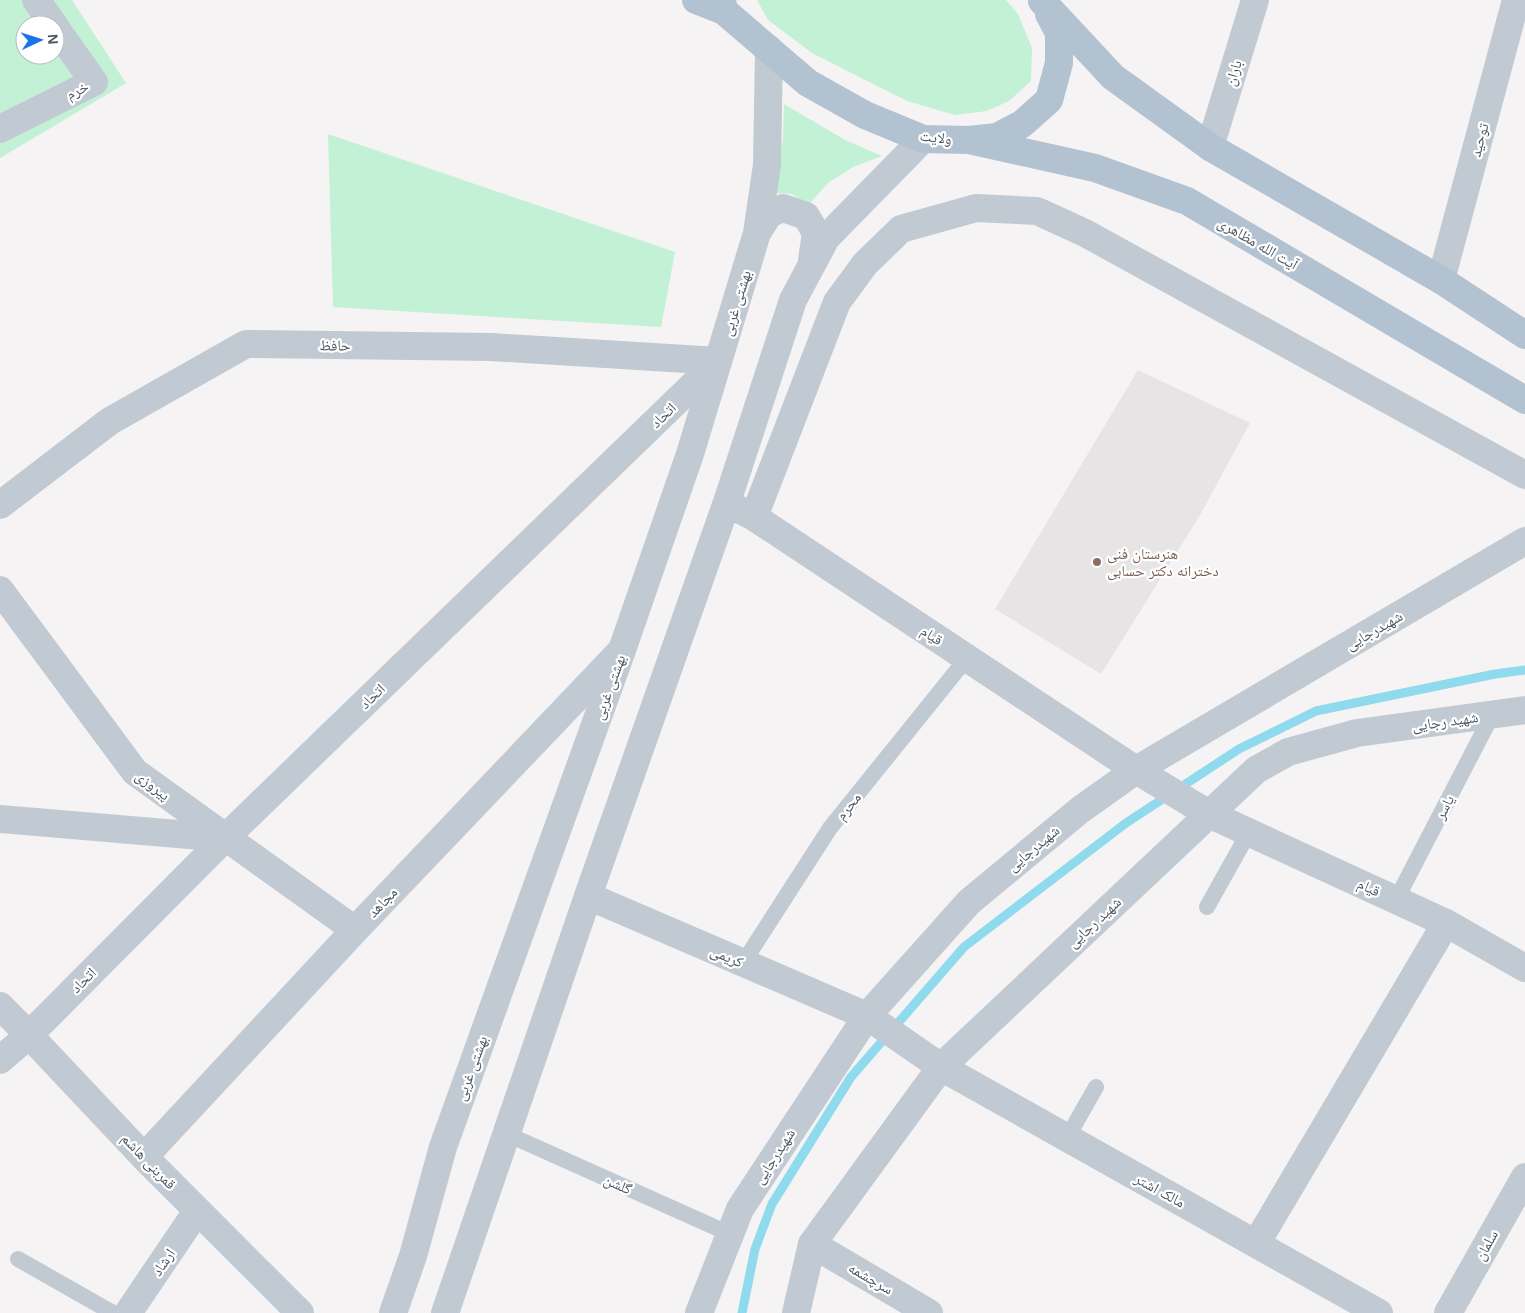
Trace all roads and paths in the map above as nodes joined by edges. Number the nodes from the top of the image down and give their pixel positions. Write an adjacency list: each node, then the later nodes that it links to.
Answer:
1 (36, 0): 7 (street, خرم)
2 (696, 0): 6 (main road, ولایت)
3 (1042, 0): 12 (main road, ولایت); 13 (main road)
4 (1255, 0): 13 (street, باران)
5 (1516, 0): 16 (street, توحید)
6 (723, 6): 9 (main road, ولایت)
7 (46, 15)
8 (65, 41): 10 (street, خرم)
9 (769, 49): 11 (main road, ولایت); 14 (street, بهشتی غربی)
10 (0, 129)
11 (923, 139): 12 (main road, ولایت); 15 (street)
12 (969, 140): 19 (main road, آیت الله مظاهری)
13 (1210, 147): 16 (main road)
14 (758, 233): 15 (street); 18 (street, بهشتی غربی)
15 (811, 266): 21 (street)
16 (1441, 280): 17 (main road)
17 (1525, 335)
18 (718, 361): 22 (street, حافظ); 26 (street, بهشتی غربی); 34 (street, اتحاد)
19 (1525, 400)
20 (1525, 475): 23 (street)
21 (727, 502): 23 (street, قیام); 35 (street)
22 (0, 505)
23 (754, 517): 27 (street, قیام)
24 (1525, 541): 30 (street, شهیدرجایی)
25 (0, 590): 34 (street, پیروزی)
26 (622, 650): 39 (street, مجاهد); 60 (street, بهشتی غربی)
27 (967, 658): 30 (street, قیام); 40 (lane, محرم)
28 (1525, 710): 29 (street, شهید رجایی)
29 (1492, 715): 31 (street, شهید رجایی); 36 (lane, یاسر)
30 (1136, 770): 31 (street, قیام); 43 (street, شهیدرجایی)
31 (1209, 814): 33 (street, قیام); 46 (street, شهید رجایی)
32 (0, 819): 34 (street)
33 (1249, 832): 36 (street, قیام); 37 (lane)
34 (225, 838): 39 (street, پیروزی); 44 (street, اتحاد)
35 (588, 896): 40 (street, کریمی); 48 (street)
36 (1396, 900): 38 (street, قیام)
37 (1207, 907)
38 (1446, 923): 41 (street, قیام); 55 (street)
39 (355, 930): 50 (street, مجاهد)
40 (743, 963): 43 (street, کریمی)
41 (1525, 968)
42 (0, 1006): 44 (street, قمربنی هاشم)
43 (867, 1016): 46 (street, کریمی); 53 (street, شهیدرجایی)
44 (29, 1035): 45 (street, اتحاد); 50 (street, قمربنی هاشم)
45 (0, 1060)
46 (941, 1067): 49 (street, مالک اشتر); 54 (street, شهید رجایی)
47 (1096, 1088): 49 (lane)
48 (507, 1134): 53 (lane, گلشن); 61 (street)
49 (1067, 1138): 55 (street, مالک اشتر)
50 (144, 1157): 52 (street, قمربنی هاشم)
51 (1525, 1177): 66 (street, سلمان)
52 (198, 1211): 58 (street, ارشاد); 59 (street, قمربنی هاشم)
53 (730, 1234): 62 (street, شهیدرجایی)
54 (812, 1244): 63 (street, شهید رجایی); 64 (street, سرچشمه)
55 (1256, 1244): 65 (street, مالک اشتر)
56 (18, 1259): 57 (lane)
57 (113, 1313)
58 (128, 1313)
59 (300, 1313)
60 (393, 1313)
61 (445, 1313)
62 (699, 1313)
63 (796, 1313)
64 (930, 1313)
65 (1379, 1313)
66 (1448, 1313)

